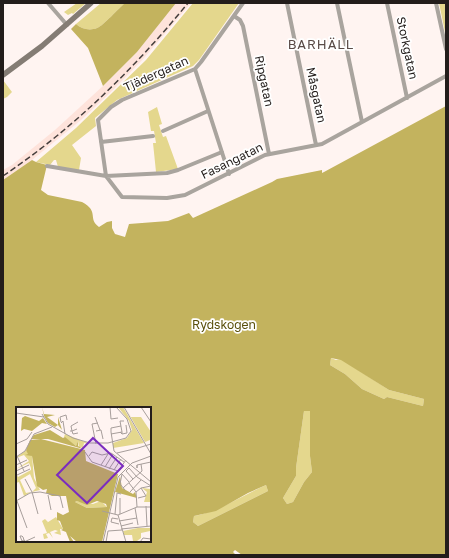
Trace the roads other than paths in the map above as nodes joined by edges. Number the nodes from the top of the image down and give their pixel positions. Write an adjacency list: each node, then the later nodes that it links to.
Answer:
1 (48, 3): 9 (street)
2 (91, 3): 9 (street)
3 (243, 3): 8 (street, Tjädergatan)
4 (287, 3): 20 (street, Måsgatan)
5 (337, 3): 16 (street)
6 (387, 3): 14 (street, Storkgatan)
7 (436, 3): 10 (street)
8 (234, 16): 11 (street, Tjädergatan); 22 (street, Ripgatan)
9 (67, 25): 12 (street)
10 (446, 49)
11 (195, 69): 15 (street); 19 (street, Tjädergatan)
12 (3, 75)
13 (446, 76): 14 (street, Fasangatan)
14 (407, 98): 16 (street, Fasangatan)
15 (208, 111): 17 (street); 21 (street)
16 (362, 122): 20 (street, Fasangatan)
17 (163, 131)
18 (153, 136): 19 (street)
19 (101, 142): 25 (street, Tjädergatan)
20 (316, 145): 22 (street, Fasangatan)
21 (222, 152): 24 (street); 25 (street)
22 (269, 154): 24 (street, Fasangatan)
23 (46, 166): 25 (street)
24 (229, 174): 25 (street, Fasangatan)
25 (106, 176)

